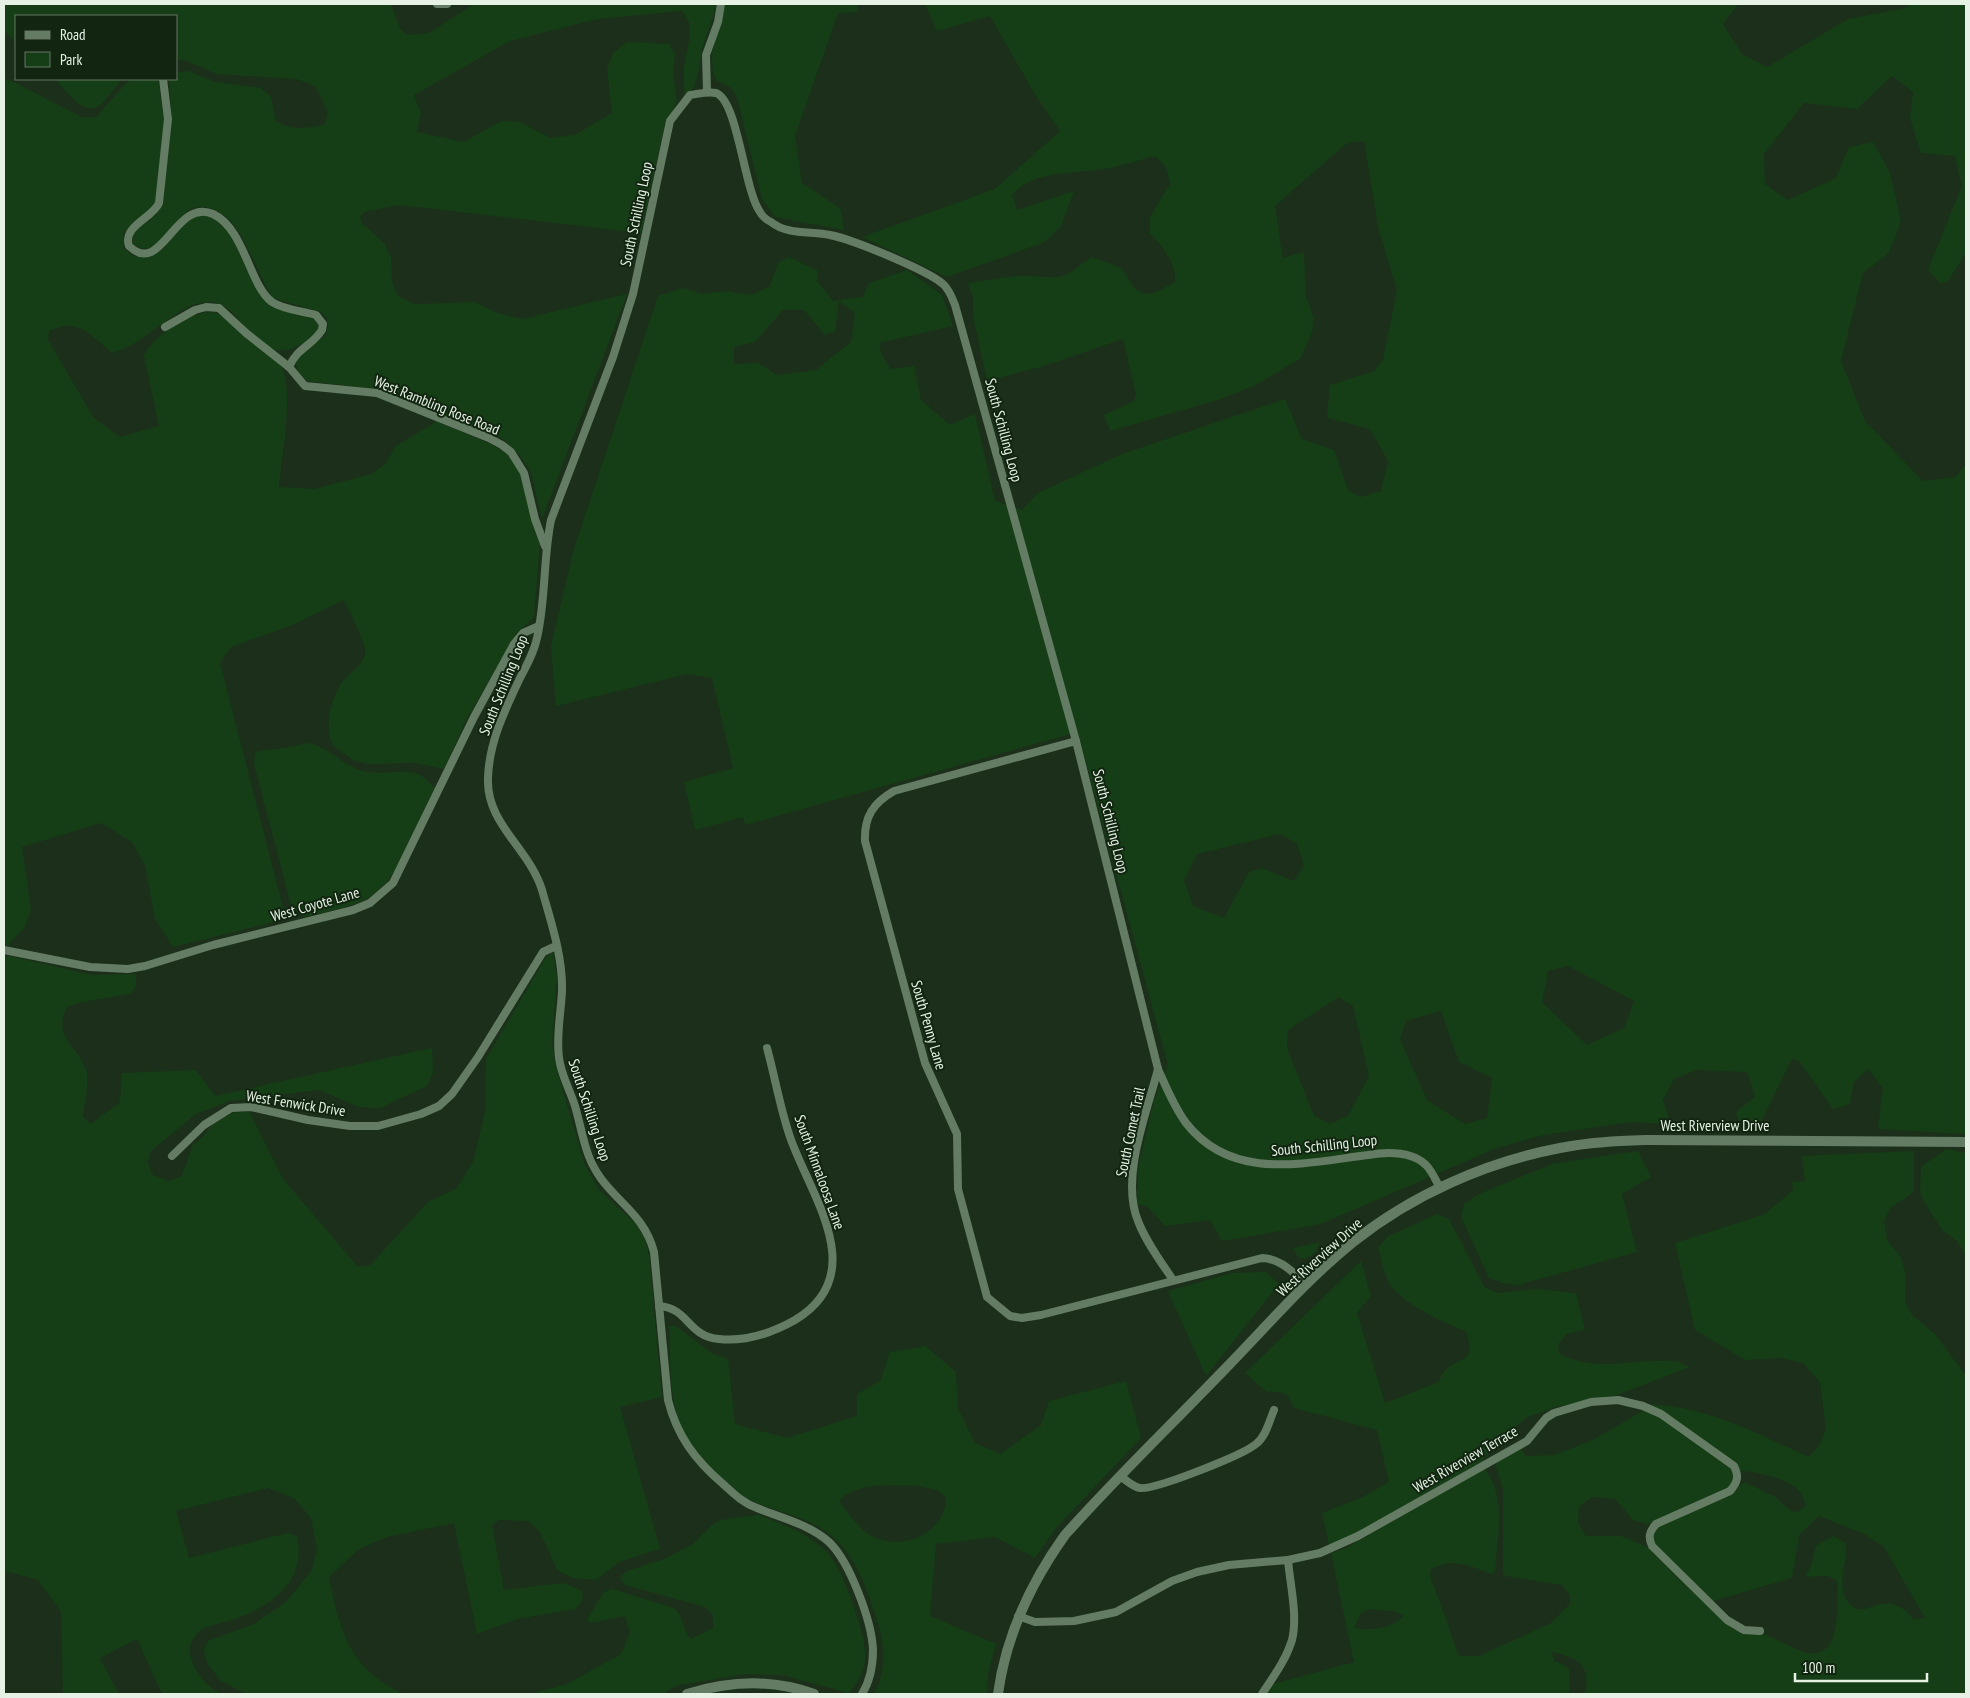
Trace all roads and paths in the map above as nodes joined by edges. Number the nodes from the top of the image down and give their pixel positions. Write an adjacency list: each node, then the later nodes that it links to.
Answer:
1 (437, 4): 2 (street)
2 (446, 4)
3 (722, 4): 5 (street)
4 (163, 80): 7 (street)
5 (707, 92): 8 (street, South Schilling Loop); 10 (street, South Schilling Loop)
6 (165, 327): 7 (street, West Rambling Rose Road)
7 (289, 367): 8 (street, West Rambling Rose Road)
8 (545, 548): 9 (street, South Schilling Loop)
9 (539, 626): 11 (street, South Schilling Loop); 12 (street, West Coyote Lane)
10 (1076, 741): 14 (street, South Schilling Loop); 18 (street, South Penny Lane)
11 (556, 946): 16 (street, West Fenwick Drive); 20 (street, South Schilling Loop)
12 (4, 950)
13 (767, 1048): 20 (street, South Minnaloosa Lane)
14 (1158, 1069): 17 (street, South Schilling Loop); 18 (street, South Comet Trail)
15 (1966, 1142): 17 (street, West Riverview Drive)
16 (172, 1156)
17 (1440, 1188): 19 (street, West Riverview Drive)
18 (1173, 1280): 19 (street, South Penny Lane)
19 (1307, 1285): 22 (street, West Riverview Drive)
20 (659, 1306): 28 (street, South Schilling Loop)
21 (1274, 1410): 22 (street)
22 (1120, 1476): 24 (street, West Riverview Drive)
23 (1288, 1560): 24 (street, West Riverview Terrace); 25 (street, West Riverview Terrace); 30 (street)
24 (1018, 1616): 29 (street, West Riverview Drive)
25 (1760, 1631)
26 (687, 1694): 27 (street)
27 (814, 1694)
28 (862, 1694)
29 (998, 1694)
30 (1262, 1694)

